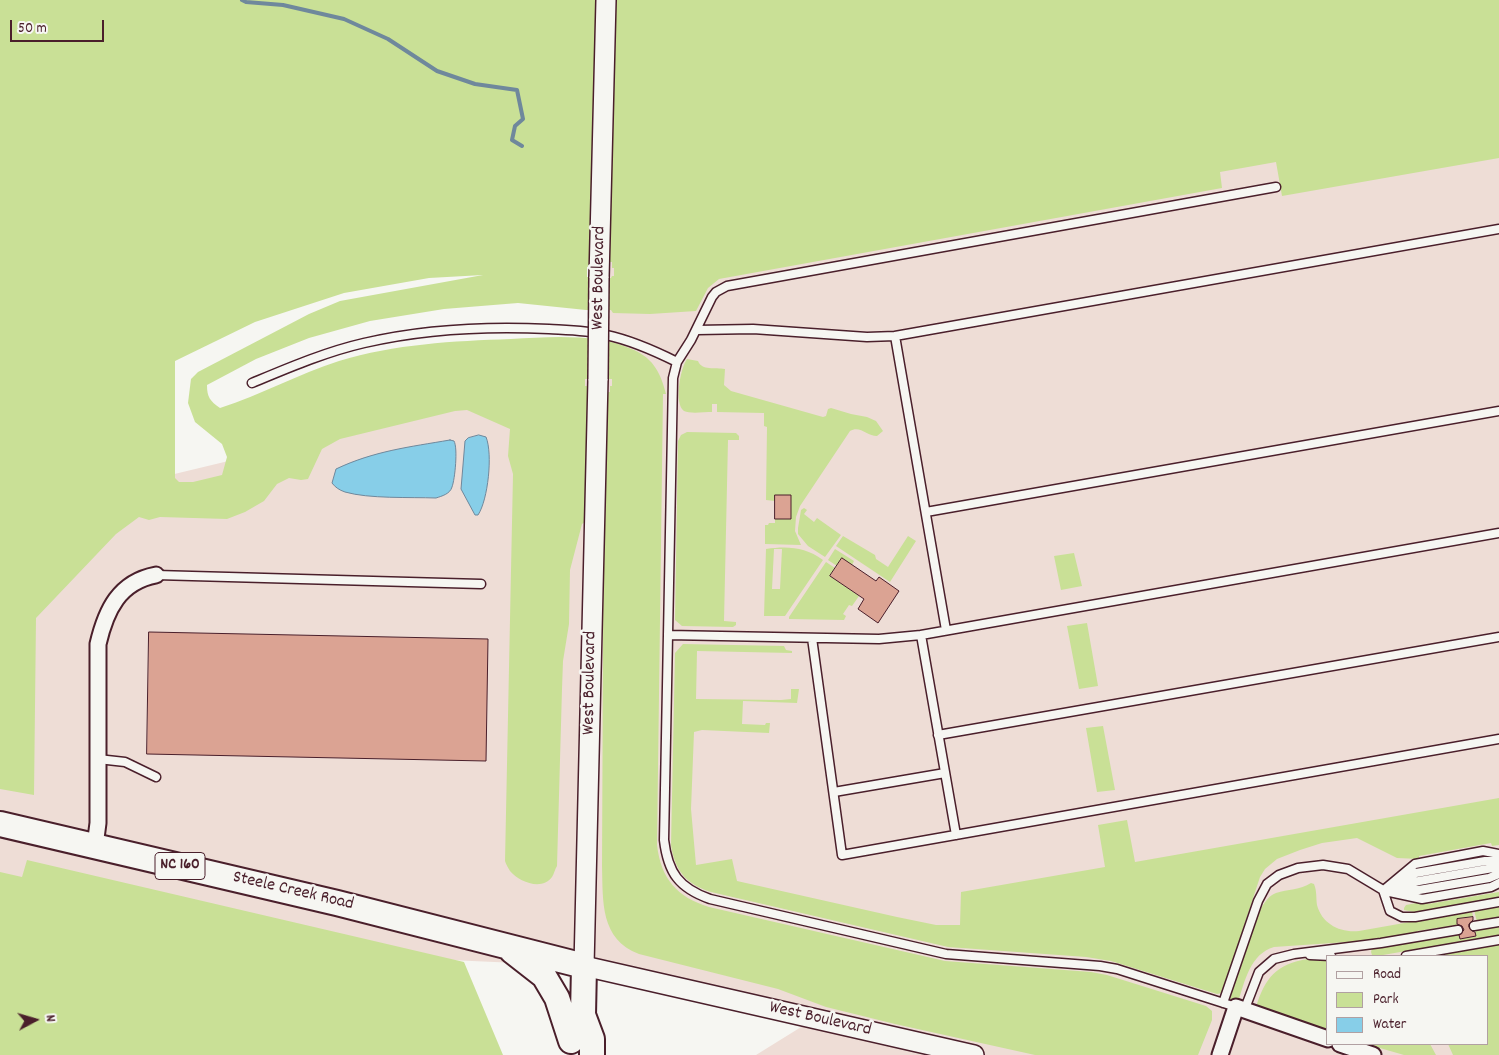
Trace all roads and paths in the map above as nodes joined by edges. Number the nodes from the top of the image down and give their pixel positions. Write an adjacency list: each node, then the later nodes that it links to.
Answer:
1 (606, 0): 42 (street, West Boulevard, bridge)
2 (1276, 187): 4 (lane)
3 (1499, 229): 5 (lane)
4 (696, 330): 5 (lane); 6 (lane)
5 (894, 336): 9 (lane)
6 (677, 362): 7 (lane); 14 (lane)
7 (252, 383)
8 (1499, 411): 9 (lane)
9 (926, 512): 13 (lane)
10 (1499, 533): 13 (lane)
11 (156, 576): 12 (lane); 20 (street)
12 (481, 584)
13 (946, 630): 15 (lane)
14 (668, 635): 17 (lane); 43 (lane)
15 (921, 635): 17 (lane); 18 (lane)
16 (1499, 636): 18 (lane)
17 (812, 638): 23 (lane)
18 (938, 736): 21 (lane)
19 (1499, 739): 25 (lane)
20 (98, 759): 22 (lane); 26 (street)
21 (945, 773): 23 (lane); 25 (lane)
22 (156, 777)
23 (834, 792): 25 (lane)
24 (0, 824): 26 (main road, Steele Creek Road / NC 160)
25 (956, 835)
26 (94, 846): 38 (main road, Steele Creek Road / NC 160)
27 (1499, 854): 32 (lane)
28 (1499, 861): 32 (lane)
29 (1499, 867): 32 (lane)
30 (1499, 874): 32 (lane)
31 (1499, 883): 32 (lane)
32 (1384, 890): 33 (lane); 43 (lane)
33 (1499, 902)
34 (1499, 922): 35 (lane)
35 (1474, 926)
36 (1458, 930): 39 (lane)
37 (1499, 940): 40 (lane)
38 (505, 946): 42 (main road, Steele Creek Road / NC 160); 47 (main road)
39 (1294, 954): 41 (lane); 43 (lane)
40 (1412, 955)
41 (1326, 956)
42 (584, 966): 44 (main road); 49 (street, West Boulevard)
43 (1234, 1007): 45 (street); 50 (street)
44 (583, 1015): 47 (main road); 48 (main road)
45 (1326, 1038)
46 (1343, 1045): 51 (street)
47 (571, 1048)
48 (592, 1055)
49 (974, 1055)
50 (1220, 1055)
51 (1373, 1055)

